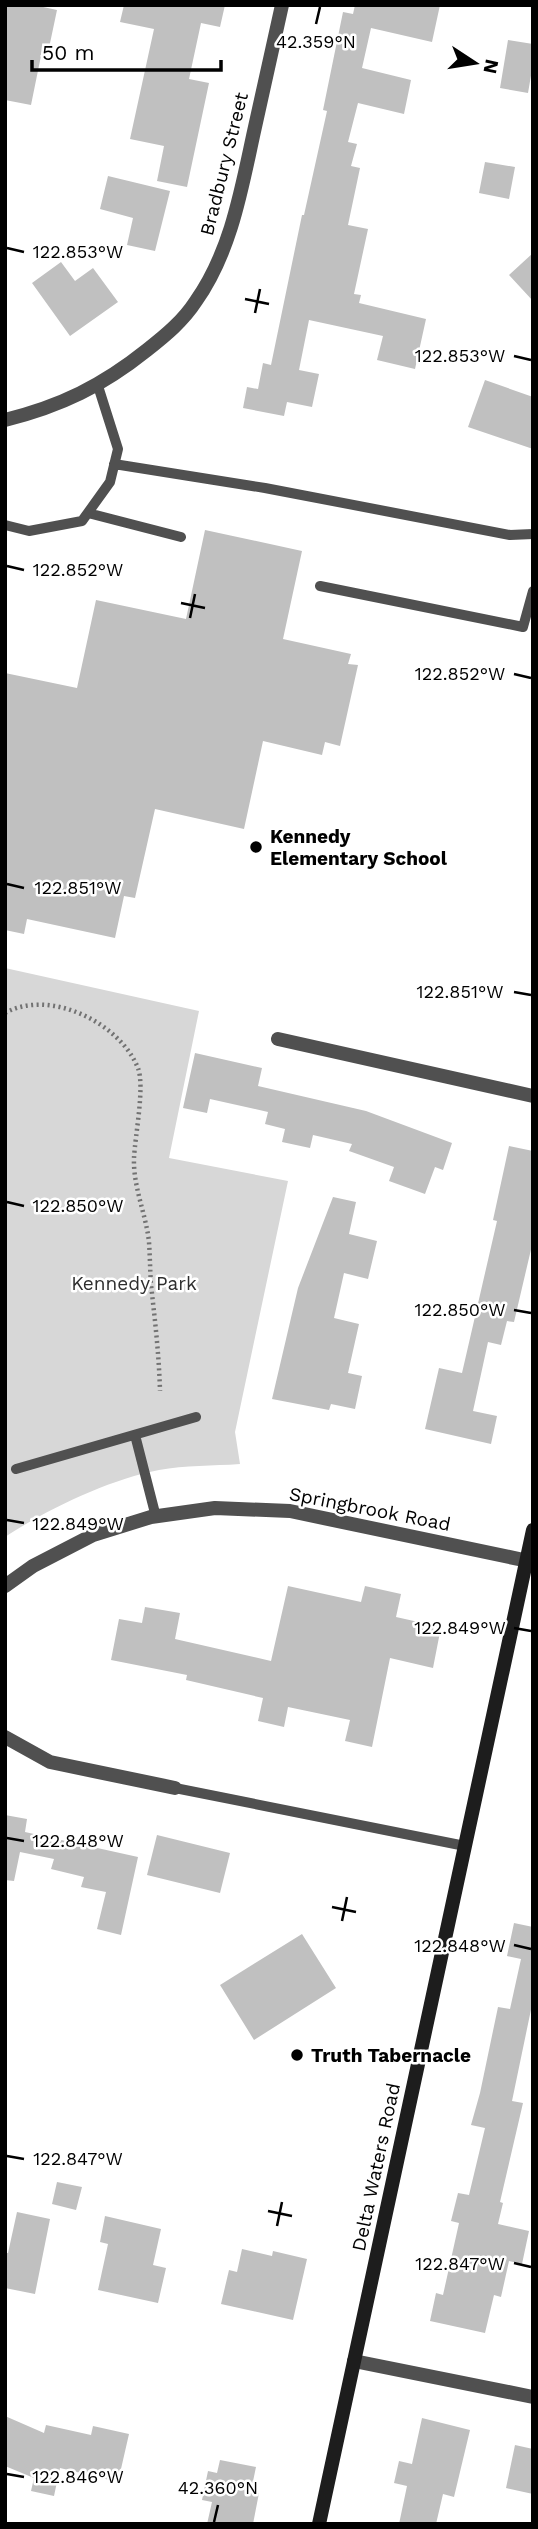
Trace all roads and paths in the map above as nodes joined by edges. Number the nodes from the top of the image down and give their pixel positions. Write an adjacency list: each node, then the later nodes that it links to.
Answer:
1 (282, 5): 2 (street, Bradbury Street)
2 (98, 386): 3 (street, Bradbury Street); 4 (lane)
3 (5, 420)
4 (114, 464): 5 (lane); 7 (lane)
5 (88, 513): 6 (lane); 8 (lane)
6 (5, 525)
7 (533, 534)
8 (181, 537)
9 (320, 586): 10 (lane)
10 (533, 591)
11 (5, 1013): 14 (path)
12 (278, 1039): 13 (street)
13 (533, 1096)
14 (160, 1391)
15 (196, 1417): 16 (lane)
16 (135, 1436): 17 (lane); 18 (lane)
17 (16, 1469)
18 (156, 1517): 20 (street, Springbrook Road); 21 (street, Springbrook Road)
19 (533, 1530): 20 (main road, Delta Waters Road)
20 (529, 1562): 24 (main road, Delta Waters Road)
21 (5, 1586)
22 (5, 1737): 23 (street)
23 (175, 1788): 24 (lane)
24 (465, 1846): 25 (main road, Delta Waters Road)
25 (354, 2361): 26 (street); 27 (main road, Delta Waters Road)
26 (533, 2397)
27 (319, 2524)

